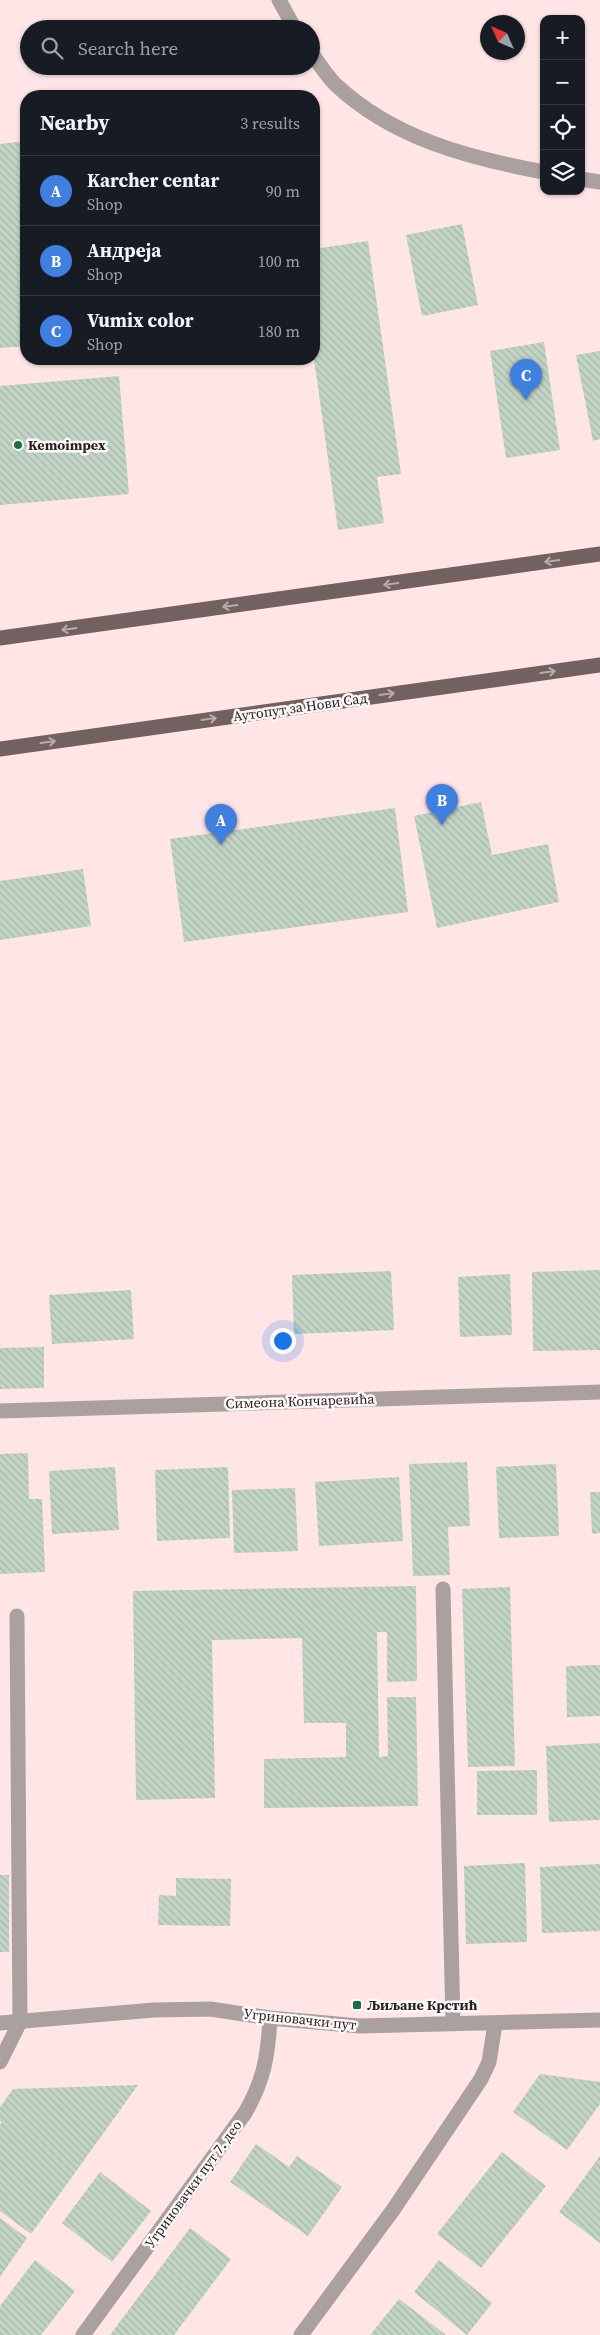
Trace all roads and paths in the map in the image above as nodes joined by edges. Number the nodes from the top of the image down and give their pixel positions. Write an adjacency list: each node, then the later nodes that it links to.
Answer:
1 (279, 0): 2 (street)
2 (290, 20)
3 (320, 65): 4 (street)
4 (540, 171)
5 (585, 180): 6 (street)
6 (600, 182)
7 (600, 554): 8 (main road, one-way to 8)
8 (0, 638)
9 (600, 665): 10 (main road, Аутопут за Нови Сад, one-way to 9)
10 (0, 749)
11 (600, 1392): 12 (street, Симеона Кончаревића)
12 (0, 1411)
13 (443, 1589): 19 (street)
14 (17, 1616): 17 (street)
15 (270, 2018): 17 (street, Угриновачки пут); 19 (street, Угриновачки пут); 22 (street, Угриновачки пут 7. део)
16 (600, 2020): 20 (street, Угриновачки пут)
17 (20, 2022): 18 (street, Угриновачки пут); 21 (street)
18 (0, 2023)
19 (453, 2024): 20 (street, Угриновачки пут)
20 (495, 2024): 23 (street)
21 (0, 2062)
22 (83, 2335)
23 (301, 2335)

